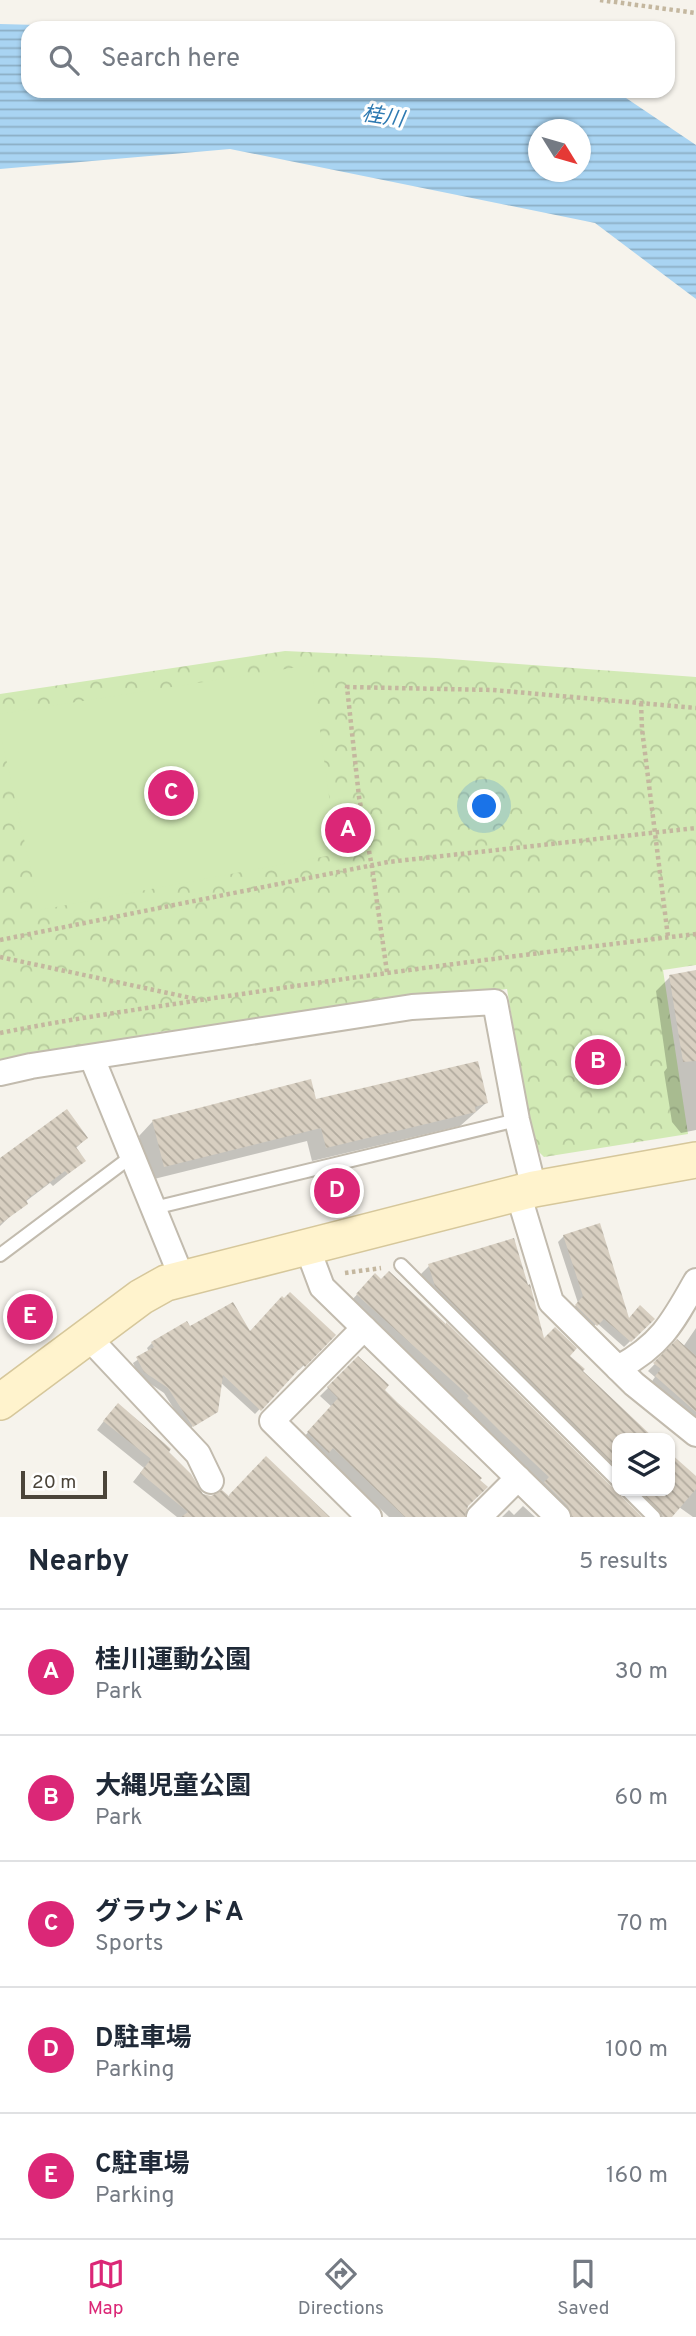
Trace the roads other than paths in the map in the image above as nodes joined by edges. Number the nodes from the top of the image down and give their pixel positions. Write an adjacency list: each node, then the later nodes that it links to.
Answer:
1 (92, 1058): 2 (street); 3 (street); 4 (street)
2 (0, 1073)
3 (517, 1120): 6 (street); 7 (lane)
4 (132, 1156): 7 (street); 9 (lane)
5 (696, 1160): 6 (street)
6 (526, 1191): 8 (street); 15 (street)
7 (154, 1208): 11 (street)
8 (307, 1247): 11 (street); 13 (street)
9 (0, 1255)
10 (401, 1265): 18 (lane)
11 (182, 1278): 14 (street)
12 (696, 1281): 15 (street)
13 (364, 1328): 19 (street); 22 (street)
14 (88, 1337): 16 (street); 20 (street)
15 (618, 1368): 17 (street)
16 (0, 1402)
17 (696, 1434)
18 (612, 1475)
19 (518, 1478): 23 (street); 24 (street)
20 (211, 1481)
21 (633, 1496): 25 (lane)
22 (369, 1517)
23 (479, 1517)
24 (558, 1517)
25 (654, 1517)

